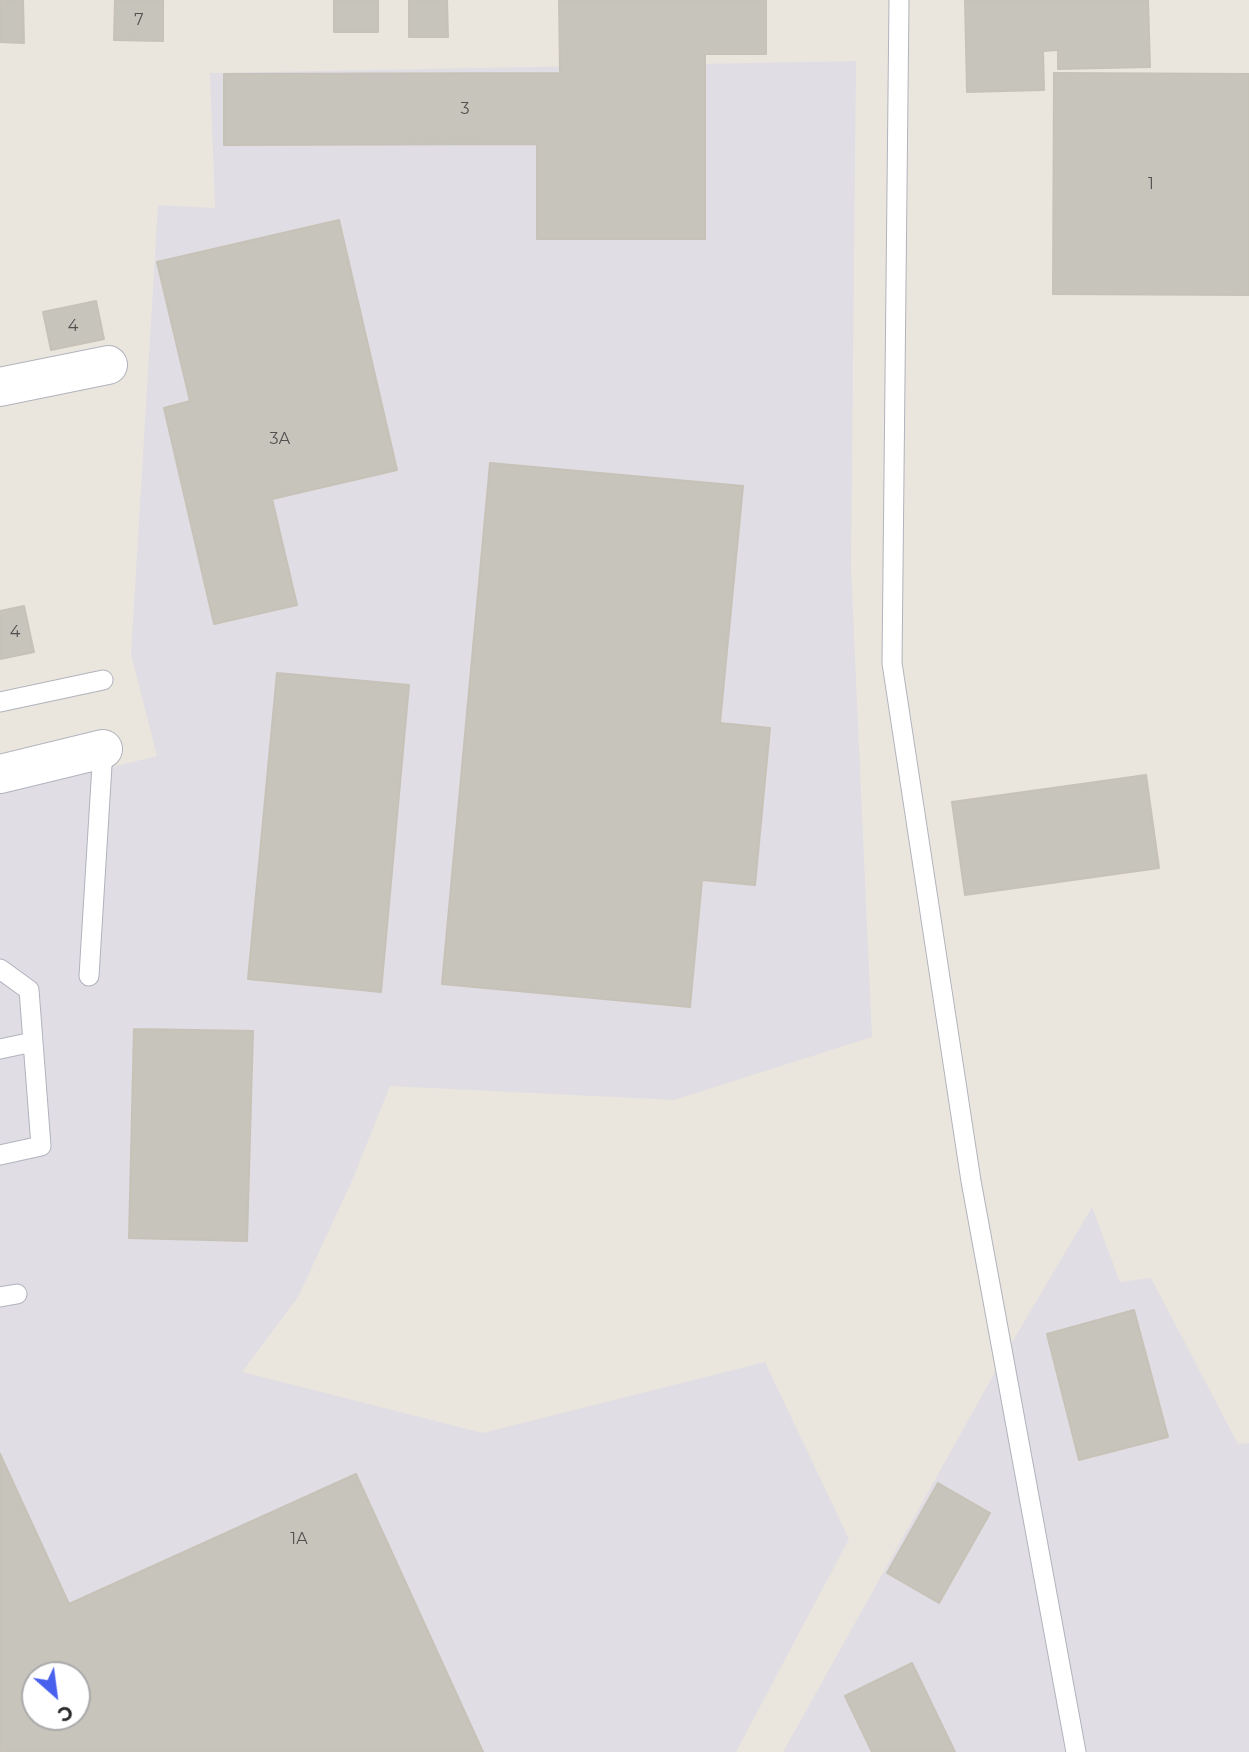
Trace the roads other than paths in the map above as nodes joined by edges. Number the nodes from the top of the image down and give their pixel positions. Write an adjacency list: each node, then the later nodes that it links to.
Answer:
1 (899, 0): 13 (lane)
2 (108, 365): 3 (street)
3 (0, 387)
4 (103, 680): 5 (lane)
5 (0, 702)
6 (103, 750): 7 (street); 9 (lane)
7 (0, 774)
8 (0, 969): 10 (lane)
9 (89, 976)
10 (33, 1042): 11 (lane); 12 (lane)
11 (0, 1049)
12 (0, 1155)
13 (1076, 1752)

